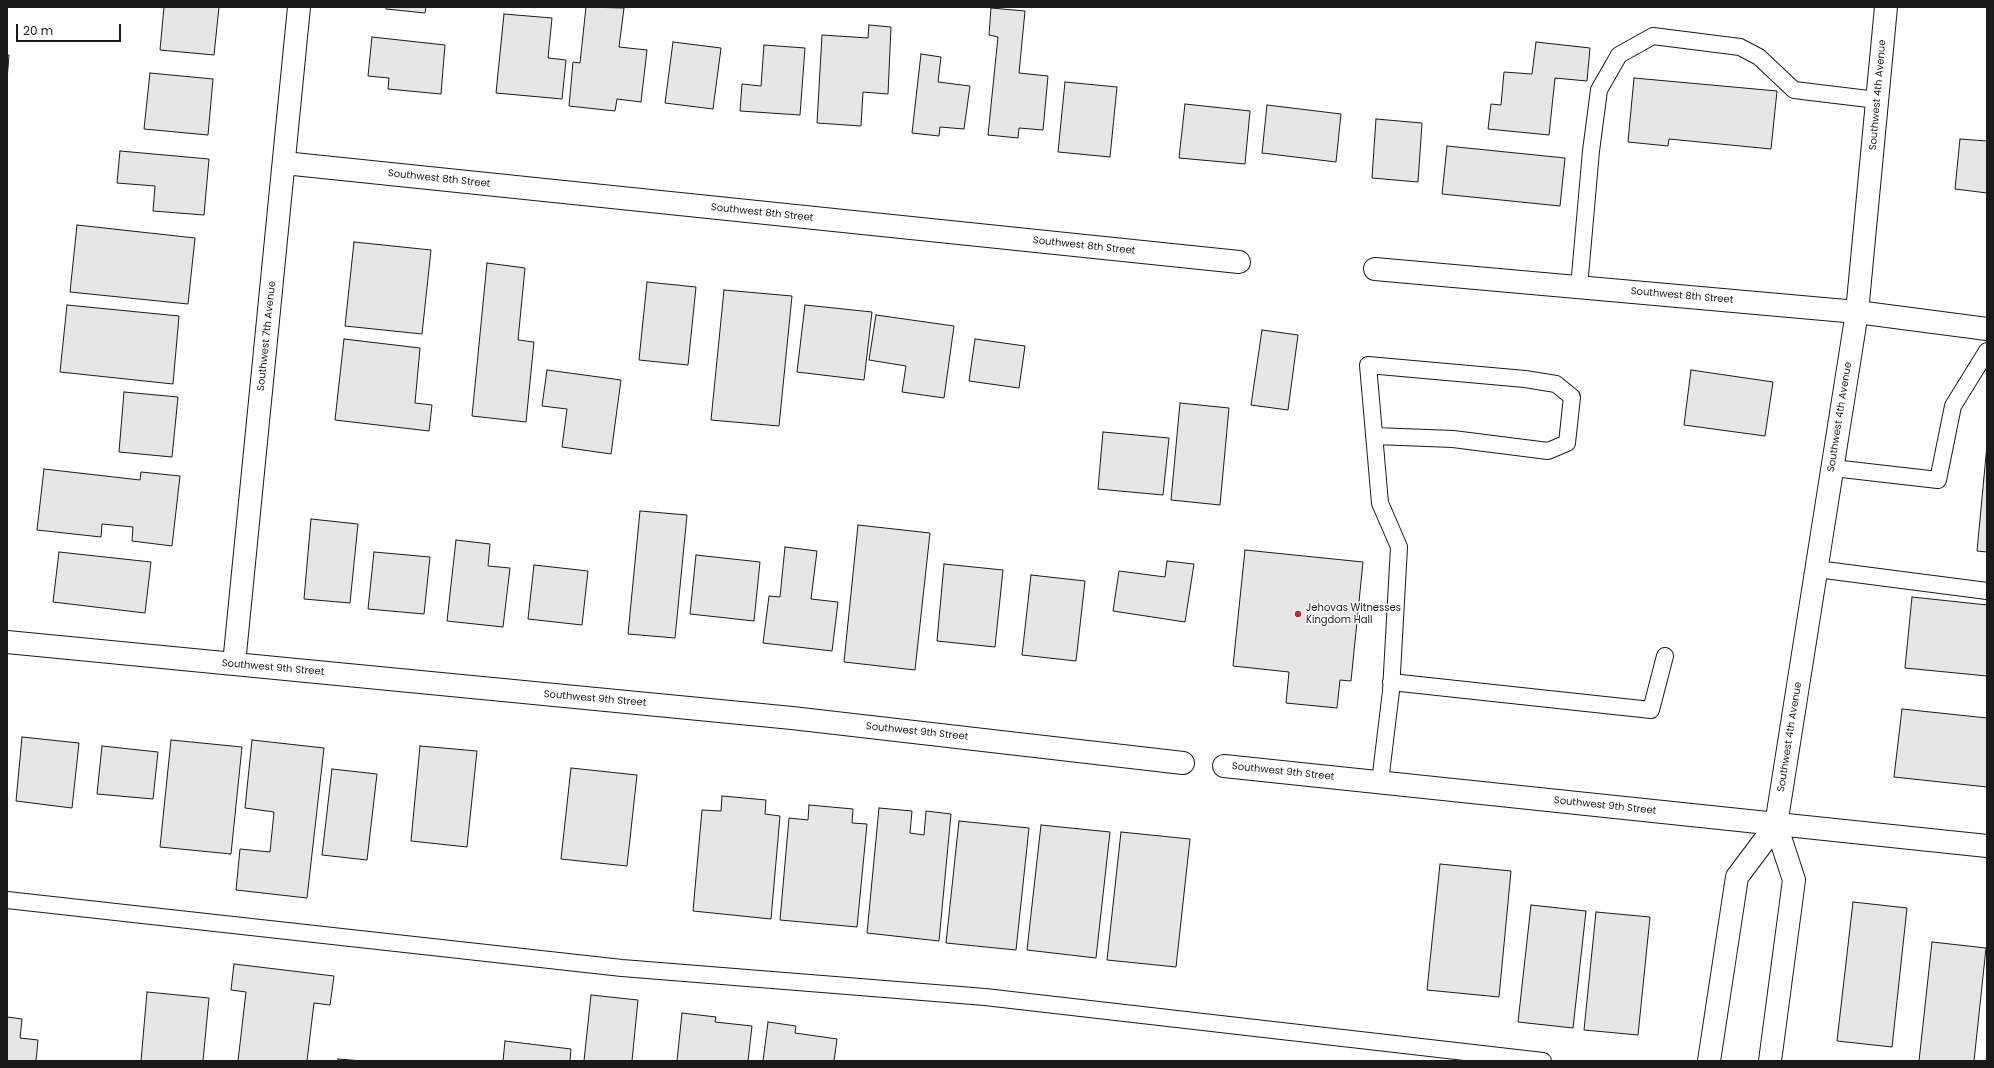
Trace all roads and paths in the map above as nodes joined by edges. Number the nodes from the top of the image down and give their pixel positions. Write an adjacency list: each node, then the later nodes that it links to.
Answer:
1 (299, 7): 4 (street, Southwest 7th Avenue)
2 (1886, 7): 3 (street, Southwest 4th Avenue)
3 (1877, 100): 7 (lane); 8 (street, Southwest 4th Avenue)
4 (284, 163): 5 (street, Southwest 8th Street); 17 (street, Southwest 7th Avenue)
5 (1239, 262)
6 (1376, 269): 7 (street, Southwest 8th Street)
7 (1579, 287): 8 (street, Southwest 8th Street)
8 (1857, 312): 9 (street, Southwest 8th Street); 12 (street, Southwest 4th Avenue)
9 (1987, 329)
10 (1987, 351): 12 (lane)
11 (1375, 436): 11 (lane); 18 (lane)
12 (1832, 468): 13 (street, Southwest 4th Avenue)
13 (1817, 569): 14 (lane); 22 (street, Southwest 4th Avenue)
14 (1987, 591)
15 (7, 642): 17 (street, Southwest 9th Street)
16 (1665, 656): 18 (lane)
17 (234, 664): 19 (street, Southwest 9th Street)
18 (1391, 682): 21 (lane)
19 (1182, 763)
20 (1224, 766): 21 (street, Southwest 9th Street)
21 (1380, 782): 22 (street, Southwest 9th Street)
22 (1776, 825): 23 (street, Southwest 9th Street); 26 (street, Southwest 4th Avenue); 27 (street, Southwest 4th Avenue)
23 (1987, 846)
24 (7, 900): 25 (lane)
25 (1543, 1061)
26 (1709, 1061)
27 (1770, 1061)

